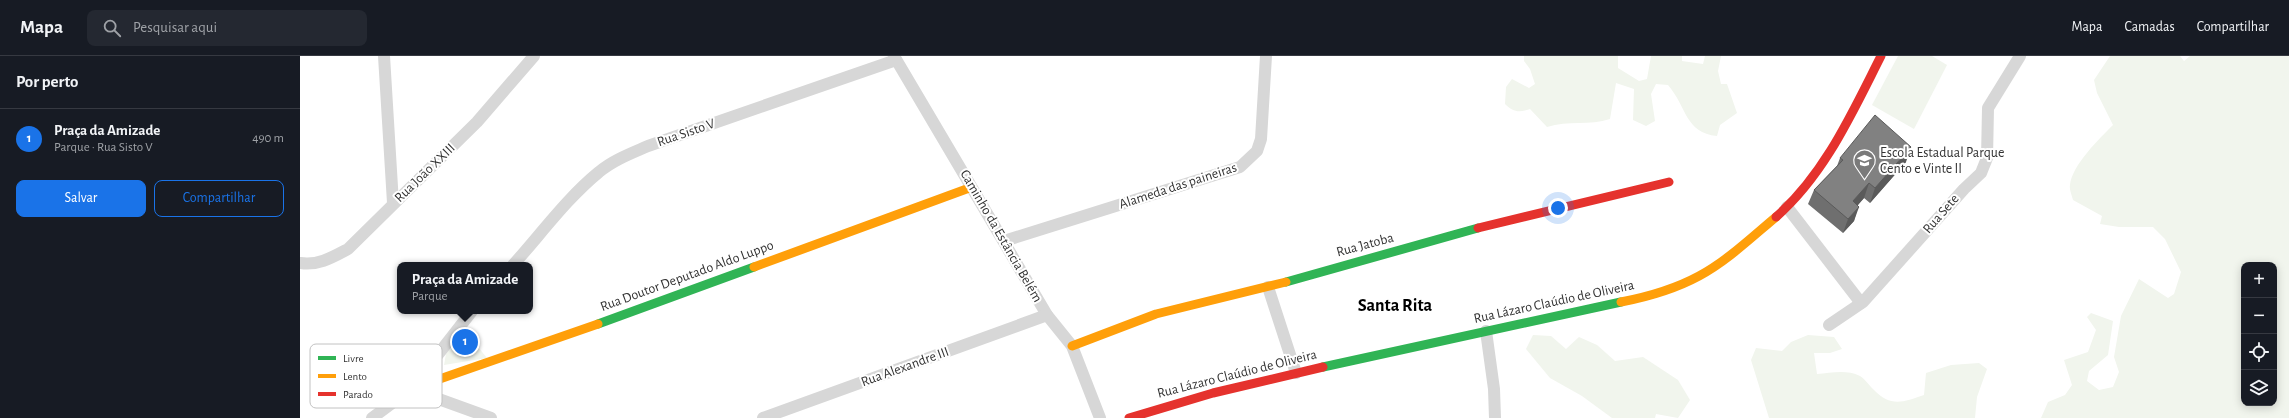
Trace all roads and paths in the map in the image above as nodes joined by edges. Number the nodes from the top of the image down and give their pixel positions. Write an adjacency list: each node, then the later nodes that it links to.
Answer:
1 (384, 56): 9 (street)
2 (534, 56): 9 (street, Rua João XXIII)
3 (1266, 56): 11 (street, Alameda das paineiras)
4 (1881, 56): 10 (street, Rua Lázaro Claúdio de Oliveira)
5 (2020, 56): 15 (street, Rua Sete)
6 (895, 58): 8 (street, Caminho da Estância Belém); 12 (street, Rua Sisto V)
7 (1669, 182): 14 (street, Rua Jatoba)
8 (972, 187): 11 (street, Caminho da Estância Belém); 23 (street, Rua Doutor Deputado Aldo Luppo)
9 (393, 203): 13 (street, Rua João XXIII)
10 (1787, 207): 15 (street); 19 (street, Rua Lázaro Claúdio de Oliveira)
11 (1004, 242): 17 (street, Caminho da Estância Belém)
12 (516, 262)
13 (300, 263)
14 (1268, 287): 20 (street, Rua Jatoba); 22 (street)
15 (1861, 303): 18 (street, Rua Sete)
16 (470, 314): 21 (street)
17 (1047, 315): 20 (street, Caminho da Estância Belém); 28 (street, Rua Alexandre III)
18 (1829, 326)
19 (1486, 331): 22 (street, Rua Lázaro Claúdio de Oliveira); 31 (street)
20 (1072, 346): 29 (street, Caminho da Estância Belém)
21 (442, 349)
22 (1296, 373): 30 (street, Rua Lázaro Claúdio de Oliveira)
23 (442, 378)
24 (442, 400): 27 (street)
25 (385, 408): 26 (street)
26 (372, 418)
27 (491, 418)
28 (763, 418)
29 (1100, 418)
30 (1129, 418)
31 (1495, 418)

